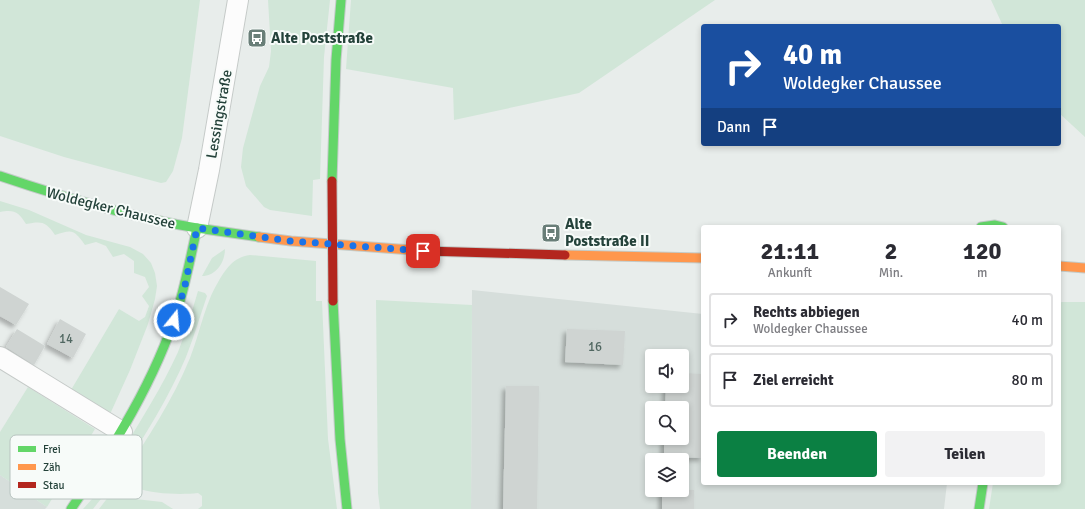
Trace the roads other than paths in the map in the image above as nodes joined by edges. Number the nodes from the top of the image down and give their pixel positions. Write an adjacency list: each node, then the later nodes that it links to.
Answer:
1 (238, 0): 4 (street, Lessingstraße)
2 (341, 0): 14 (main road, bridge)
3 (0, 176): 4 (main road, Woldegker Chaussee)
4 (197, 228): 5 (main road, Woldegker Chaussee); 9 (main road)
5 (701, 258)
6 (1061, 266): 7 (main road)
7 (1085, 268)
8 (0, 357): 9 (street)
9 (122, 432): 10 (main road)
10 (120, 435)
11 (983, 485): 15 (main road)
12 (78, 499): 13 (main road)
13 (71, 509)
14 (347, 509)
15 (979, 509)

